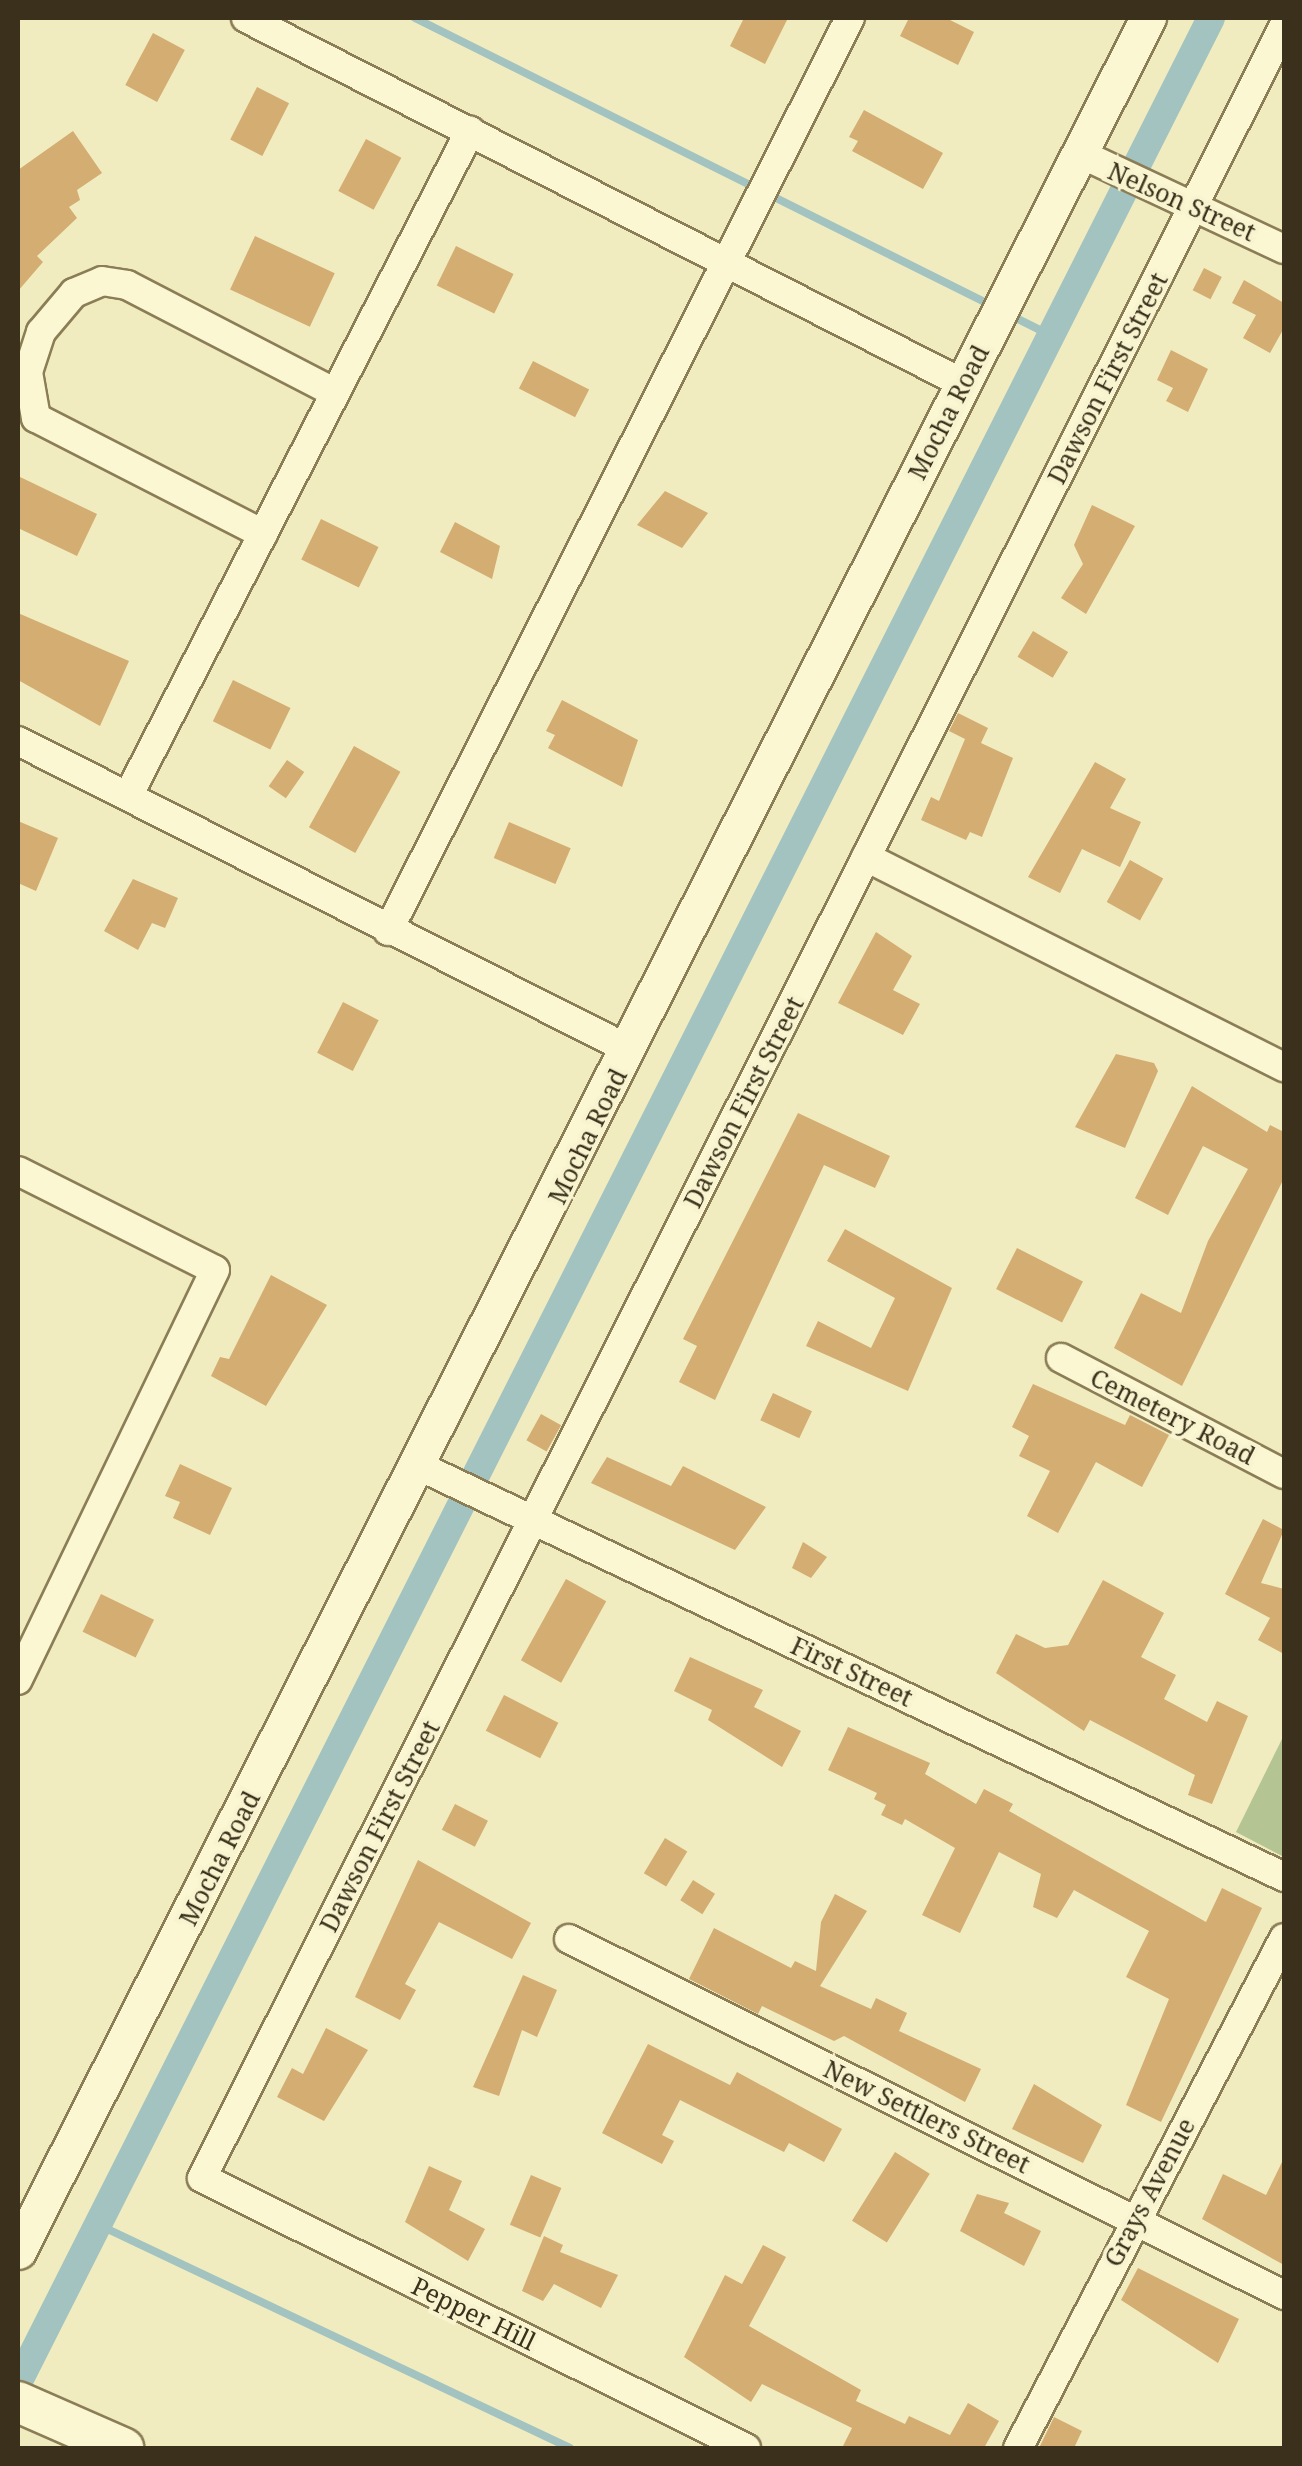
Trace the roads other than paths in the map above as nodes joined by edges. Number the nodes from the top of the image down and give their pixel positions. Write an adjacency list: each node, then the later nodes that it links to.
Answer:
1 (246, 18): 5 (street)
2 (850, 18): 9 (street)
3 (1148, 18): 6 (street, Mocha Road)
4 (1284, 26): 7 (street, Dawson First Street)
5 (470, 130): 9 (street); 11 (street)
6 (1091, 160): 7 (street, Nelson Street); 10 (street, Mocha Road)
7 (1195, 204): 8 (street, Nelson Street); 16 (street, Dawson First Street)
8 (1284, 249)
9 (725, 264): 10 (street); 17 (street)
10 (962, 383): 18 (street, Mocha Road)
11 (335, 393): 12 (street); 13 (street)
12 (27, 417): 13 (street)
13 (263, 534): 15 (street)
14 (18, 741): 15 (street)
15 (130, 794): 17 (street)
16 (866, 857): 19 (street); 24 (street, Dawson First Street)
17 (388, 931): 18 (street)
18 (630, 1050): 22 (street, Mocha Road)
19 (1284, 1066)
20 (18, 1171): 25 (street)
21 (1061, 1358): 23 (street, Cemetery Road)
22 (433, 1472): 24 (street, First Street); 31 (street, Mocha Road)
23 (1284, 1474)
24 (534, 1518): 26 (street, First Street); 29 (street, Dawson First Street)
25 (18, 1680)
26 (1284, 1877)
27 (1284, 1938): 30 (street, Grays Avenue)
28 (570, 1939): 30 (street, New Settlers Street)
29 (202, 2178): 35 (street, Pepper Hill)
30 (1134, 2218): 32 (street, New Settlers Street); 36 (street, Grays Avenue)
31 (18, 2251)
32 (1284, 2295)
33 (18, 2402): 34 (main road)
34 (123, 2448)
35 (746, 2448)
36 (1018, 2448)

